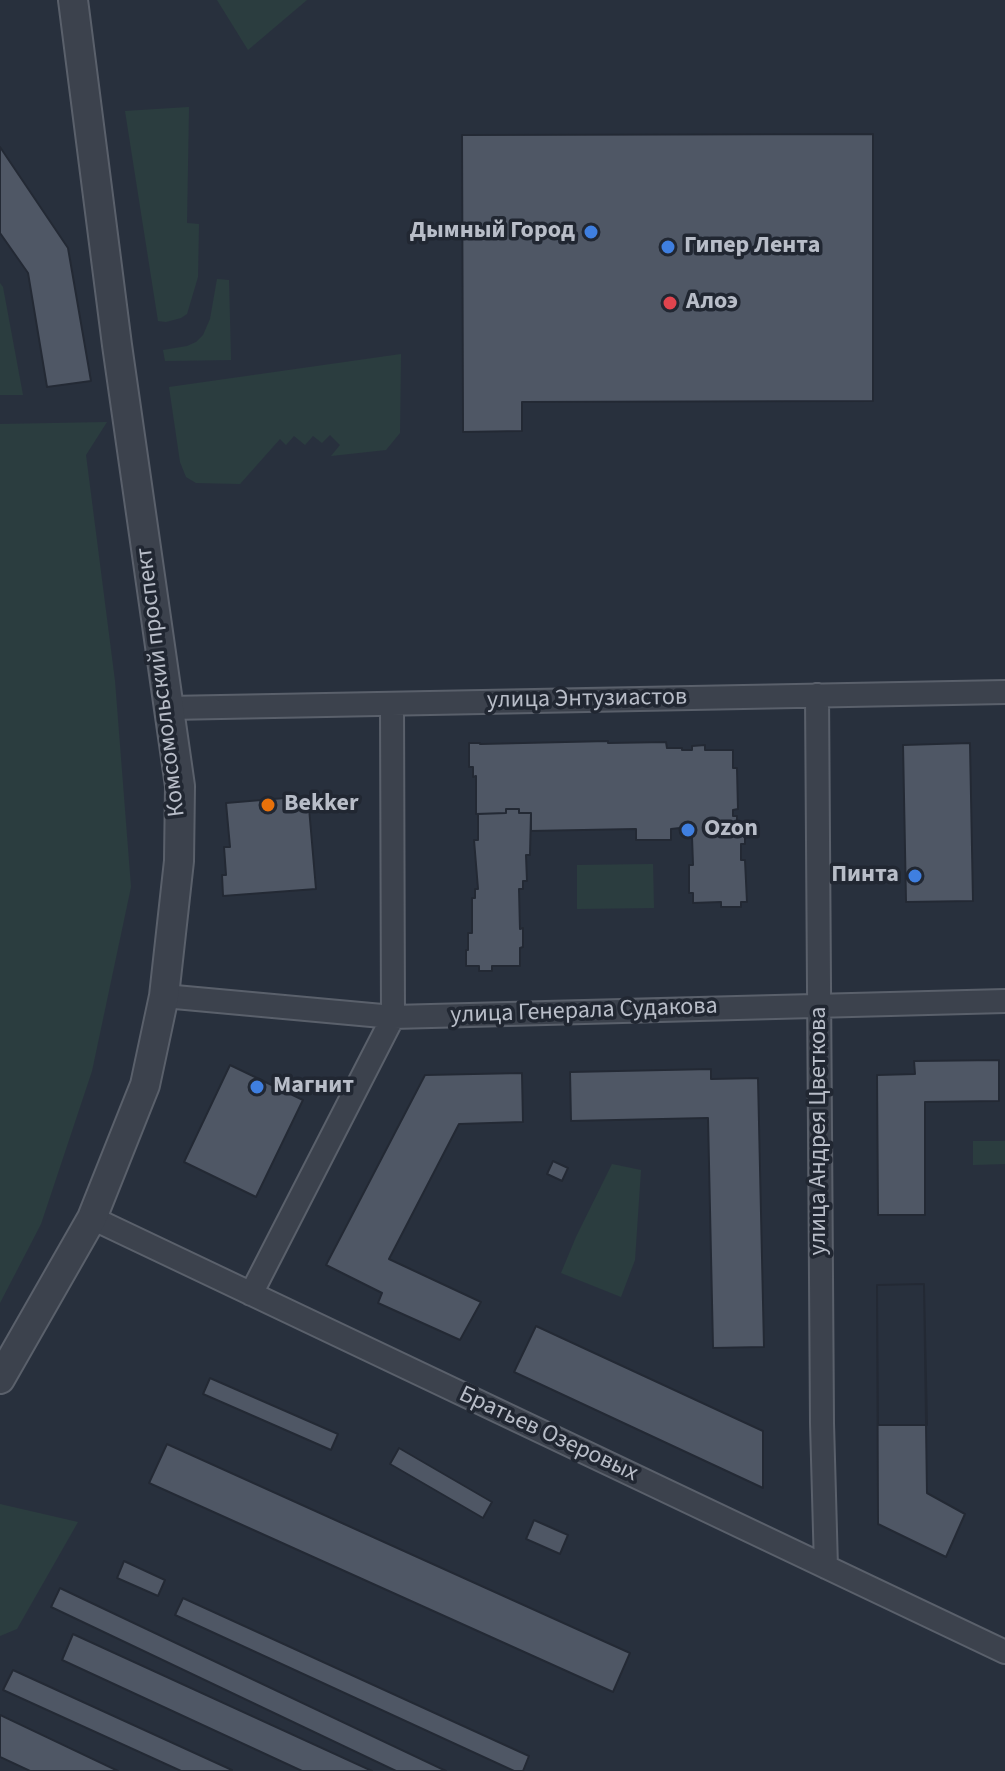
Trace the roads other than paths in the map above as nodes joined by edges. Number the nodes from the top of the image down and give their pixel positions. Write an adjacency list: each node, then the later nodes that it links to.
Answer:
1 (73, 0): 5 (street, Комсомольский проспект)
2 (1005, 692): 3 (street, улица Энтузиастов)
3 (817, 695): 4 (street, улица Энтузиастов); 8 (street, улица Андрея Цветкова)
4 (392, 704): 5 (street, улица Энтузиастов); 9 (street)
5 (169, 708): 6 (street, Комсомольский проспект)
6 (164, 996): 9 (street, улица Генерала Судакова); 10 (street, Комсомольский проспект)
7 (1005, 1001): 8 (street, улица Генерала Судакова)
8 (819, 1006): 9 (street, улица Генерала Судакова); 13 (street, улица Андрея Цветкова)
9 (393, 1017): 11 (street)
10 (92, 1218): 11 (street, Братьев Озеровых); 12 (street, Комсомольский проспект)
11 (251, 1294): 13 (street, Братьев Озеровых)
12 (0, 1379)
13 (826, 1567): 14 (street, Братьев Озеровых)
14 (1005, 1652)

